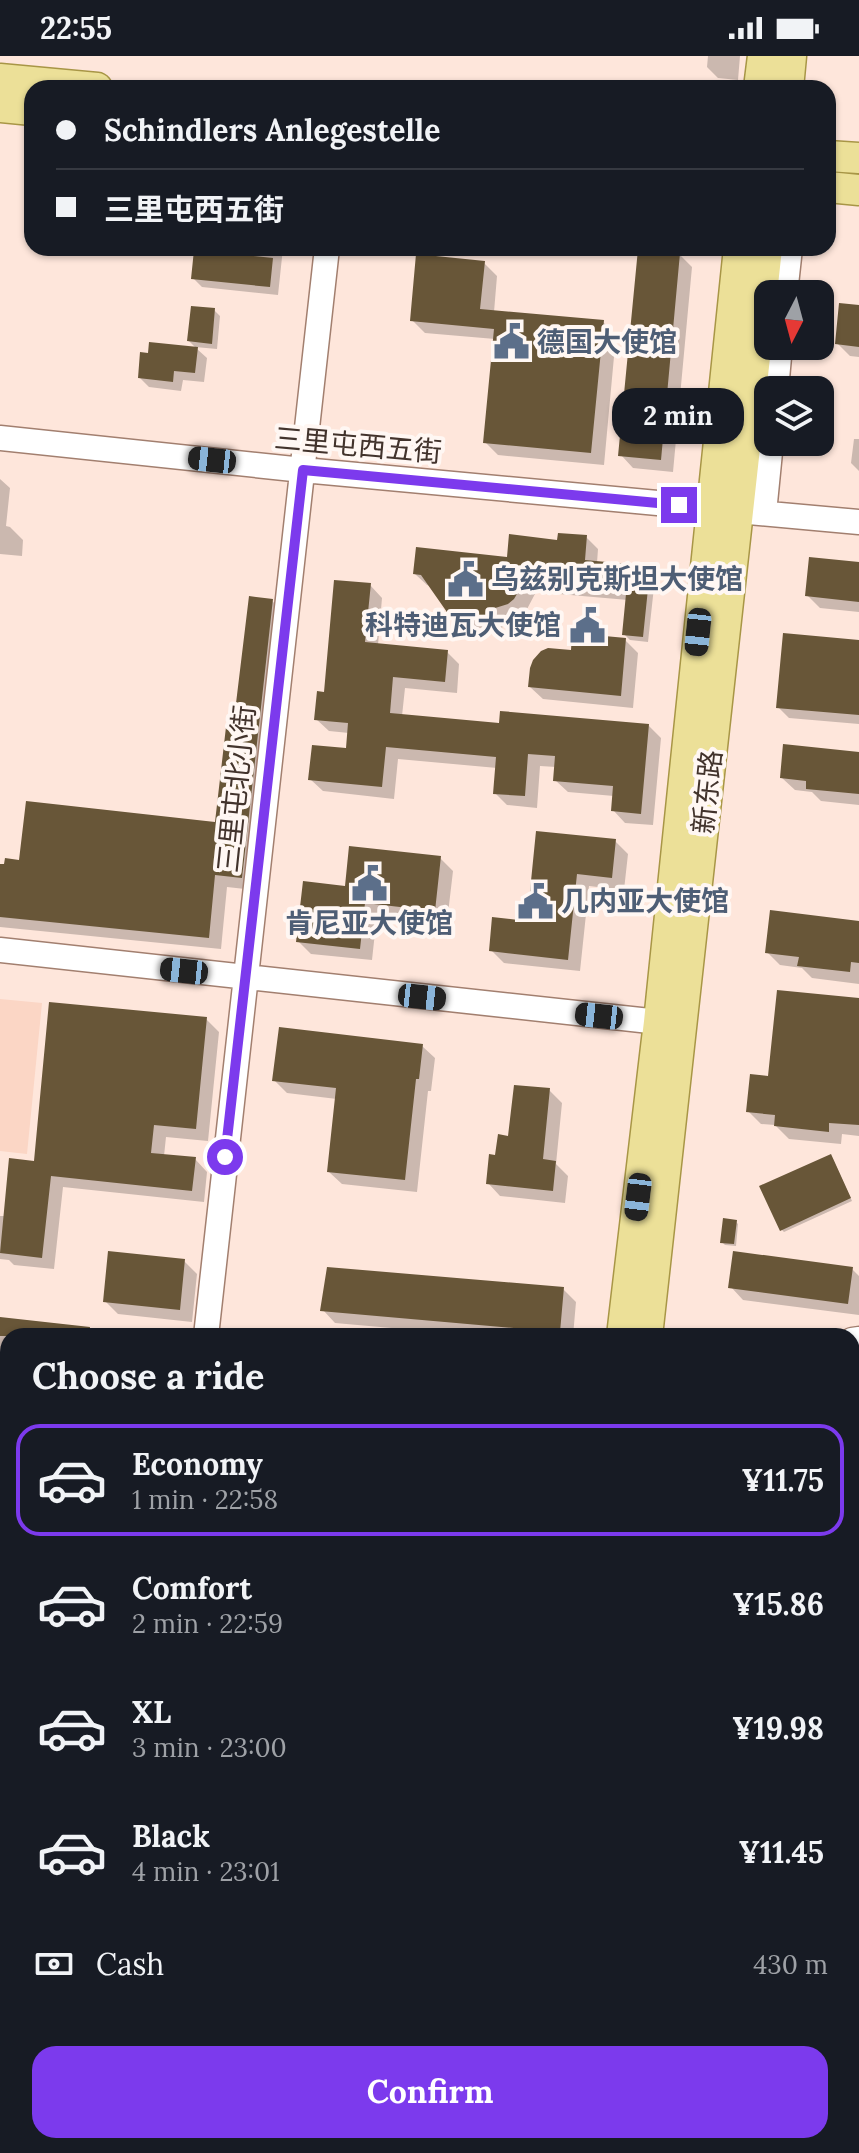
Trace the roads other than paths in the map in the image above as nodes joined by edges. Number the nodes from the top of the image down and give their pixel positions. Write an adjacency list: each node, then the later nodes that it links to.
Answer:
1 (763, 56): 4 (main road)
2 (791, 56): 5 (main road)
3 (0, 79): 6 (main road)
4 (760, 80)
5 (789, 80)
6 (24, 81)
7 (0, 107): 8 (main road)
8 (24, 109)
9 (836, 157): 10 (main road)
10 (859, 158)
11 (836, 188): 12 (main road)
12 (859, 190)
13 (326, 256): 20 (street, 三里屯北小街)
14 (739, 256): 21 (main road, 新东路)
15 (766, 256): 21 (main road, 新东路)
16 (789, 256): 17 (street)
17 (787, 280)
18 (0, 438): 20 (street, 三里屯西五街)
19 (764, 456): 21 (street, 新东路)
20 (303, 470): 21 (street, 三里屯西五街); 24 (street, 三里屯北小街)
21 (737, 511): 22 (street, 三里屯西五街); 25 (main road, 新东路); 28 (main road, 新东路)
22 (859, 522)
23 (0, 950): 24 (street)
24 (245, 978): 25 (street); 26 (street, 三里屯北小街)
25 (659, 1022): 27 (main road, 新东路)
26 (207, 1328)
27 (623, 1328)
28 (648, 1328)

